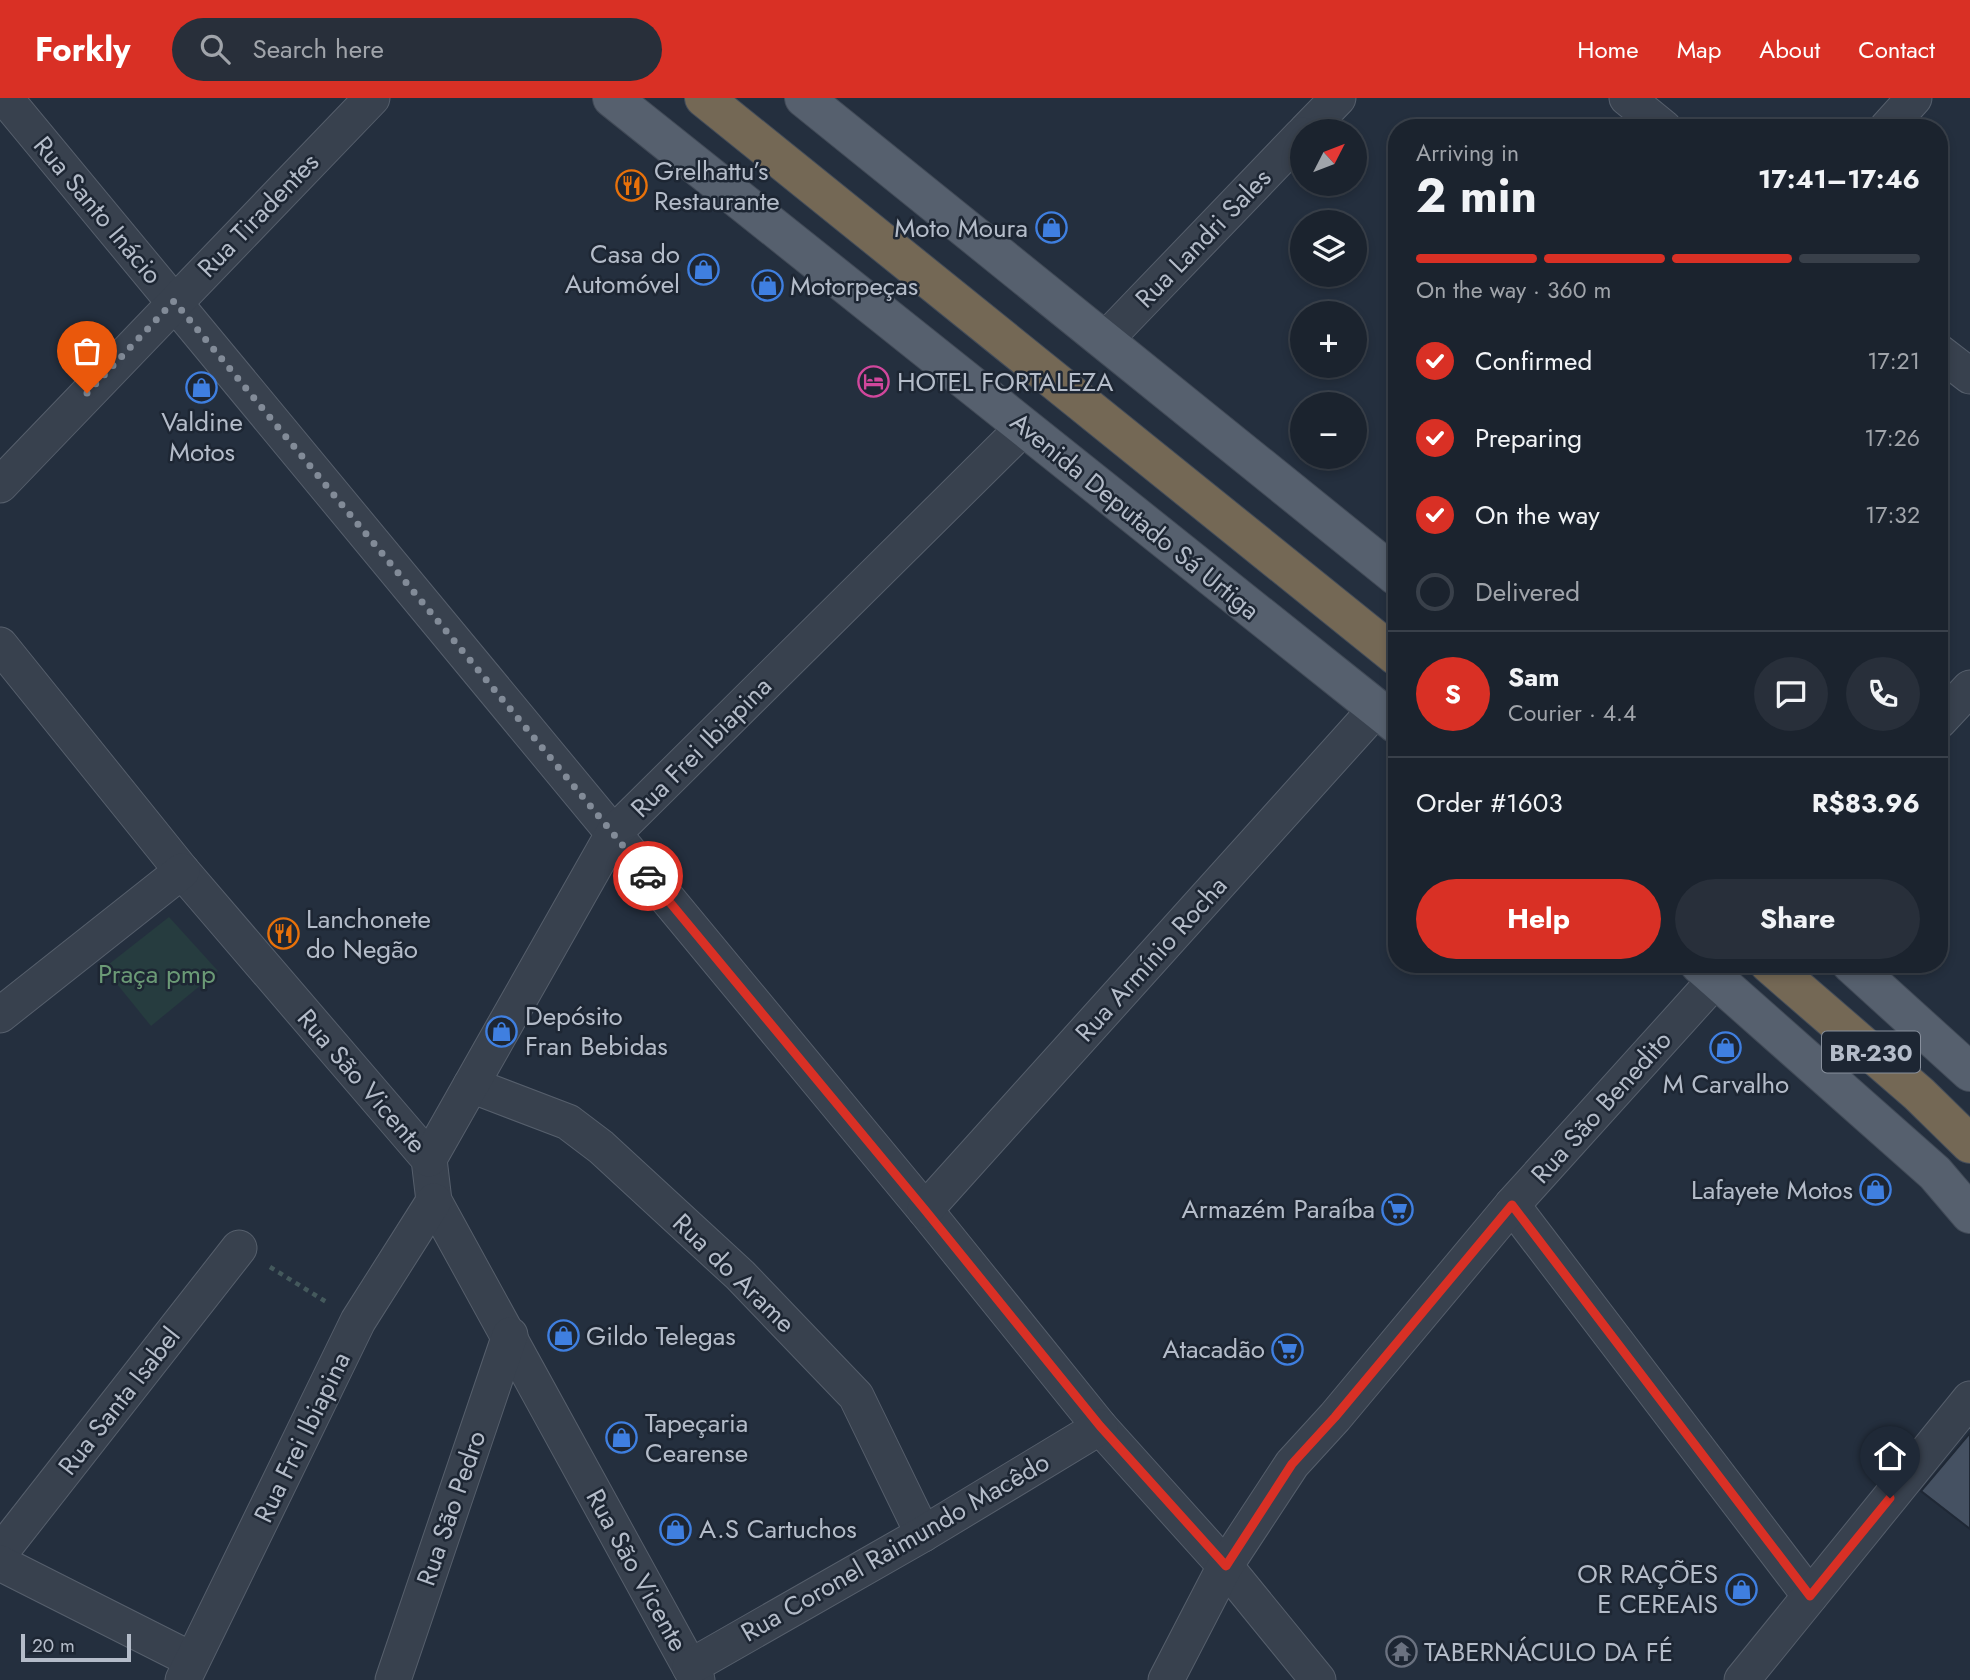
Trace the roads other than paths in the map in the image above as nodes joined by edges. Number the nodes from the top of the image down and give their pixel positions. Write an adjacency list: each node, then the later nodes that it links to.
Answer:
1 (5, 98): 13 (street, Rua Santo Inácio)
2 (372, 98): 13 (street, Rua Tiradentes)
3 (612, 98): 17 (main road, Avenida Deputado Sá Urtiga)
4 (704, 98): 21 (highway)
5 (804, 98): 14 (main road)
6 (1338, 98): 9 (street)
7 (1628, 98): 10 (street)
8 (1914, 98): 11 (street)
9 (1318, 119)
10 (1653, 119)
11 (1895, 119)
12 (1290, 147): 14 (street, Rua Landri Sales)
13 (174, 301): 18 (street, Rua Tiradentes); 25 (street, Rua Santo Inácio)
14 (1104, 341): 19 (main road)
15 (1948, 359): 16 (street)
16 (1970, 376)
17 (1024, 428): 24 (main road, Avenida Deputado Sá Urtiga); 25 (street, Rua Frei Ibiapina)
18 (0, 485)
19 (1388, 570)
20 (0, 645): 26 (street, Rua São Vicente)
21 (1388, 650)
22 (1970, 688): 23 (street)
23 (1948, 711)
24 (1387, 716): 38 (street, Rua Armínio Rocha)
25 (613, 834): 33 (street, Rua Frei Ibiapina); 38 (street, Rua Santo Inácio)
26 (181, 871): 31 (street); 35 (street, Rua São Vicente)
27 (1706, 973): 37 (street, Rua São Benedito)
28 (1710, 973): 39 (main road)
29 (1779, 973): 34 (highway, BR-230)
30 (1861, 973): 32 (main road)
31 (0, 1015)
32 (1970, 1072)
33 (471, 1085): 35 (street, Rua Frei Ibiapina); 44 (street, Rua do Arame)
34 (1970, 1144)
35 (429, 1159): 36 (street, Rua São Vicente)
36 (434, 1200): 41 (street, Rua São Vicente); 49 (street, Rua Frei Ibiapina)
37 (1512, 1205): 47 (street, Rua São Benedito); 48 (street)
38 (925, 1210): 43 (street, Rua Santo Inácio)
39 (1970, 1214)
40 (239, 1248): 45 (street, Rua Santa Isabel)
41 (510, 1335): 50 (street, Rua São Vicente); 51 (street, Rua São Pedro)
42 (1970, 1399): 48 (street)
43 (1100, 1426): 44 (street, Rua Coronel Raimundo Macêdo); 47 (street, Rua Santo Inácio)
44 (923, 1534): 50 (street, Rua Coronel Raimundo Macêdo)
45 (0, 1553)
46 (0, 1563): 49 (street)
47 (1226, 1566): 52 (street, Rua São Benedito); 53 (street, Rua Santo Inácio)
48 (1810, 1596): 54 (street)
49 (187, 1670)
50 (693, 1674)
51 (393, 1680)
52 (1166, 1680)
53 (1318, 1680)
54 (1742, 1680)

